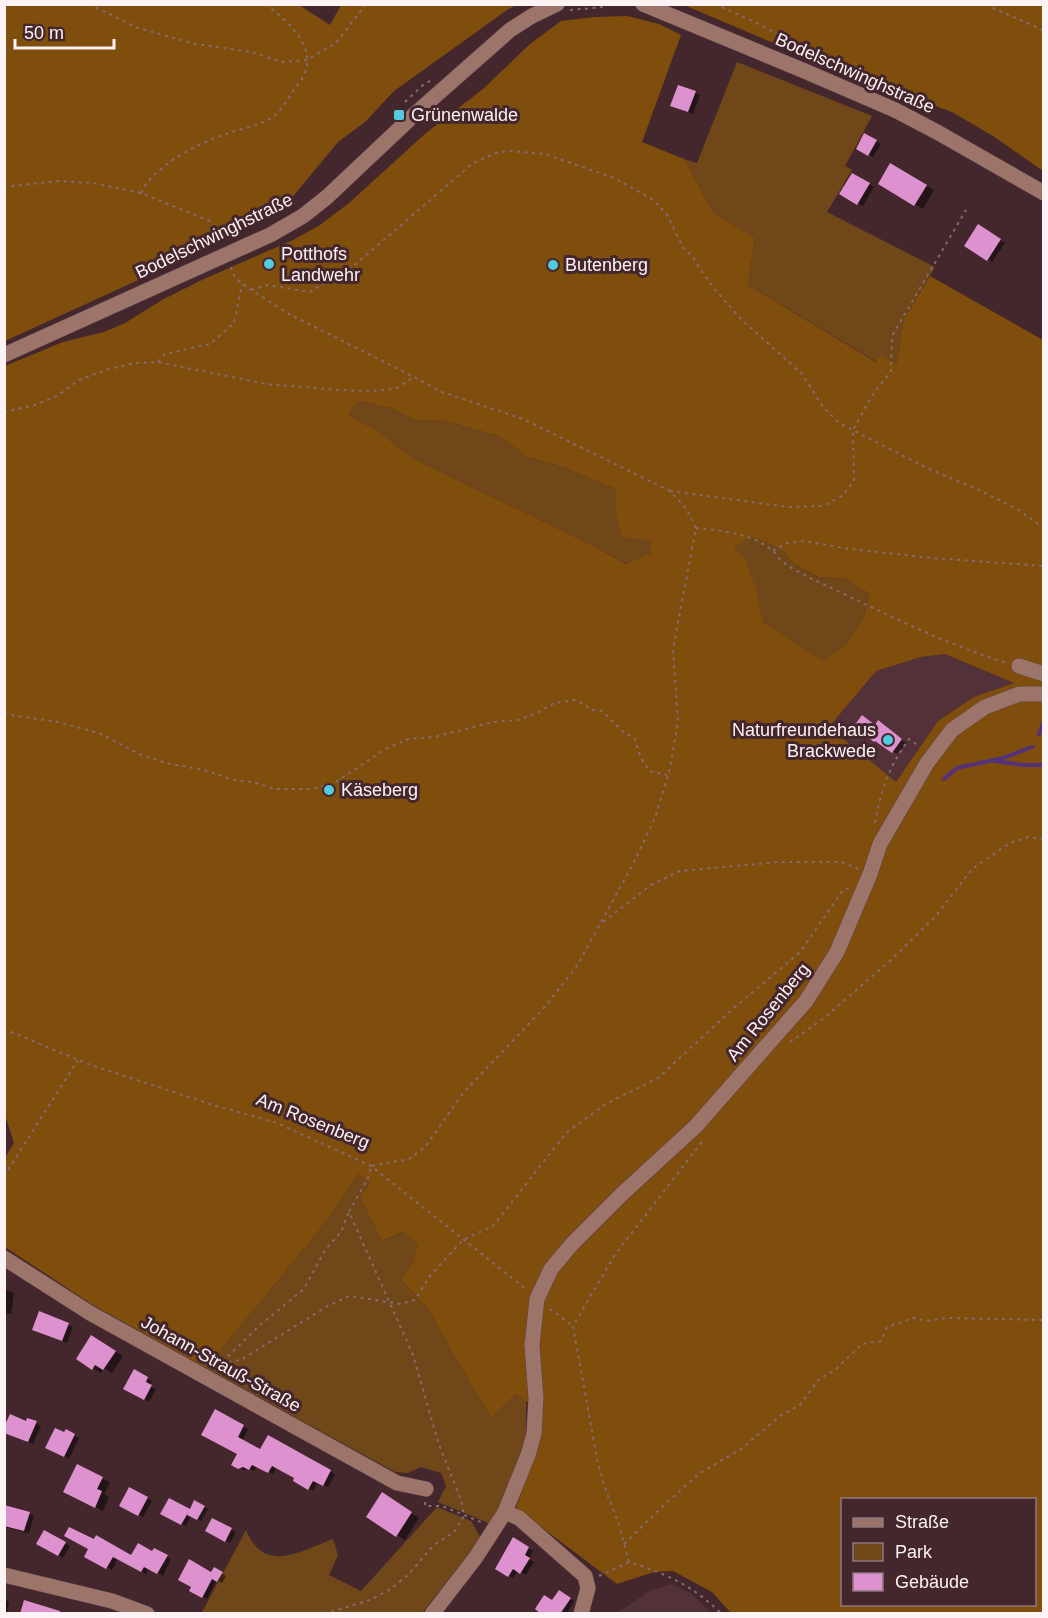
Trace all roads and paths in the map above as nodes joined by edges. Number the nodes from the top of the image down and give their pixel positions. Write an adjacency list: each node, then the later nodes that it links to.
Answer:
1 (89, 4): 10 (path)
2 (266, 4): 10 (path)
3 (366, 4): 10 (path)
4 (643, 4): 11 (street, Bodelschwinghstraße)
5 (715, 4): 11 (path)
6 (986, 4): 9 (path)
7 (604, 7): 8 (path)
8 (560, 8): 18 (street, Bodelschwinghstraße)
9 (1044, 31)
10 (307, 60): 15 (path)
11 (807, 72): 16 (street, Bodelschwinghstraße)
12 (433, 79): 13 (path)
13 (399, 108)
14 (4, 187): 15 (path)
15 (141, 193): 18 (path)
16 (1044, 193)
17 (966, 210): 25 (path)
18 (227, 254): 19 (path); 21 (street, Bodelschwinghstraße)
19 (242, 284): 20 (path); 22 (path)
20 (251, 290): 23 (path); 25 (path)
21 (4, 355)
22 (158, 362): 23 (path); 24 (path)
23 (414, 377): 26 (path)
24 (4, 412)
25 (853, 430): 26 (path); 28 (path)
26 (670, 491): 27 (path)
27 (696, 528): 29 (path); 36 (path)
28 (1044, 528)
29 (773, 551): 30 (path); 31 (path)
30 (1044, 566)
31 (1019, 666): 32 (street)
32 (1044, 674)
33 (1044, 694): 39 (street, Am Rosenberg)
34 (4, 714): 36 (path)
35 (909, 739): 37 (path)
36 (667, 775): 40 (path)
37 (875, 824)
38 (1044, 839): 41 (path)
39 (868, 879): 40 (path); 48 (path); 50 (street, Am Rosenberg)
40 (601, 923): 45 (path)
41 (824, 1019)
42 (4, 1029): 43 (path, Am Rosenberg)
43 (78, 1060): 45 (path, Am Rosenberg); 46 (path)
44 (705, 1138): 53 (path)
45 (371, 1166): 47 (path); 48 (path, Am Rosenberg)
46 (4, 1176)
47 (349, 1212): 51 (path); 54 (path)
48 (464, 1240): 50 (path, Am Rosenberg); 51 (path)
49 (4, 1258): 55 (street, Johann-Strauß-Straße)
50 (537, 1299): 53 (path); 57 (street, Am Rosenberg)
51 (390, 1304): 54 (path); 58 (path)
52 (1044, 1320): 60 (path)
53 (573, 1326): 60 (path)
54 (221, 1363): 55 (path)
55 (206, 1378): 56 (street, Johann-Strauß-Straße)
56 (426, 1489): 58 (path)
57 (505, 1512): 59 (street, Am Rosenberg); 63 (street)
58 (464, 1516): 59 (path); 65 (path)
59 (495, 1527): 66 (street, Am Rosenberg)
60 (624, 1544): 61 (path)
61 (629, 1562): 63 (path); 68 (path)
62 (4, 1575): 64 (street)
63 (588, 1582): 67 (street)
64 (147, 1614)
65 (324, 1614)
66 (432, 1614)
67 (581, 1614)
68 (722, 1614)

